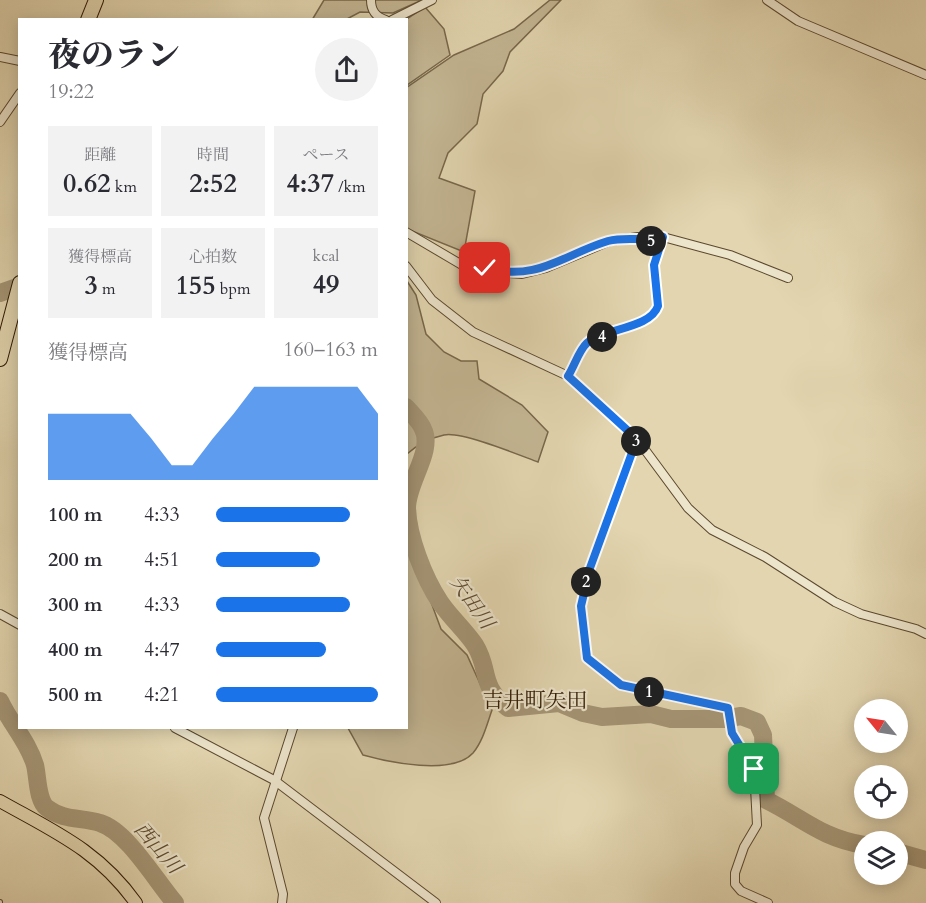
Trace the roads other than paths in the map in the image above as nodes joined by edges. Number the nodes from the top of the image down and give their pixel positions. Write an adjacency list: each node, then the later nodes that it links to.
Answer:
1 (96, 0): 5 (highway)
2 (371, 0): 6 (street)
3 (432, 0): 7 (street)
4 (768, 0): 10 (street)
5 (89, 18)
6 (382, 18)
7 (396, 18)
8 (0, 57): 9 (street)
9 (18, 61)
10 (926, 75)
11 (18, 96): 12 (street)
12 (0, 122)
13 (408, 233): 14 (street)
14 (663, 237): 16 (street); 19 (street)
15 (408, 269): 19 (street)
16 (789, 278)
17 (18, 291): 18 (highway)
18 (0, 359)
19 (568, 376): 20 (street)
20 (637, 439): 23 (street); 31 (street)
21 (0, 614): 22 (street)
22 (18, 624)
23 (926, 634)
24 (177, 729): 26 (street)
25 (293, 729): 26 (street)
26 (274, 780): 29 (street); 30 (street)
27 (0, 801): 28 (main road)
28 (136, 903)
29 (282, 903)
30 (436, 903)
31 (768, 903)

